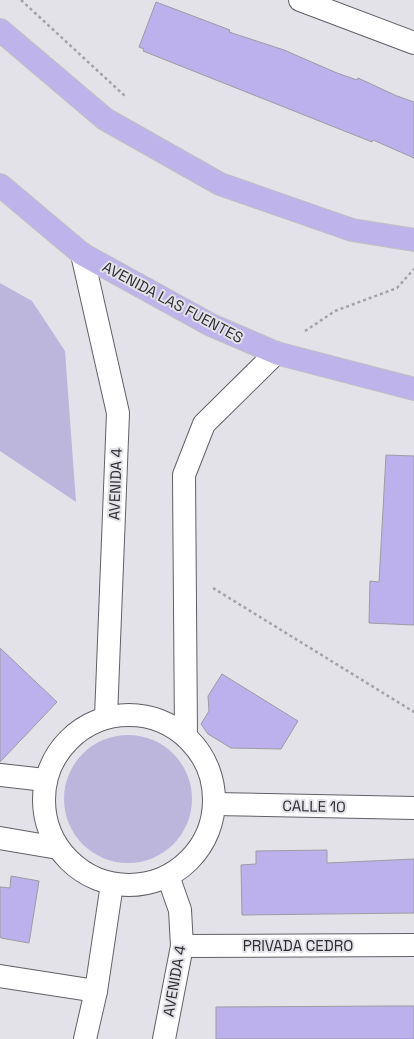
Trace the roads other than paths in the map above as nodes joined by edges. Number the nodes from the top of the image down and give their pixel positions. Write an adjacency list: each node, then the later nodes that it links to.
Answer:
1 (300, 0): 3 (main road)
2 (0, 30): 5 (main road)
3 (414, 43)
4 (0, 185): 6 (main road, AVENIDA LAS FUENTES)
5 (414, 240)
6 (82, 254): 7 (main road, AVENIDA LAS FUENTES); 9 (main road, AVENIDA 4)
7 (276, 354): 8 (main road, AVENIDA LAS FUENTES); 10 (main road)
8 (414, 389)
9 (106, 717): 10 (main road); 12 (main road)
10 (186, 736): 13 (main road)
11 (0, 775): 12 (main road)
12 (45, 780): 16 (main road)
13 (214, 804): 14 (main road, CALLE 10); 17 (main road)
14 (414, 808)
15 (0, 838): 16 (main road)
16 (58, 848): 18 (main road)
17 (168, 876): 18 (main road); 20 (main road, AVENIDA 4)
18 (112, 884): 22 (main road)
19 (414, 945): 20 (main road, PRIVADA CEDRO)
20 (182, 946): 24 (main road, AVENIDA 4)
21 (0, 976): 22 (main road)
22 (96, 991): 23 (main road)
23 (85, 1039)
24 (164, 1039)

